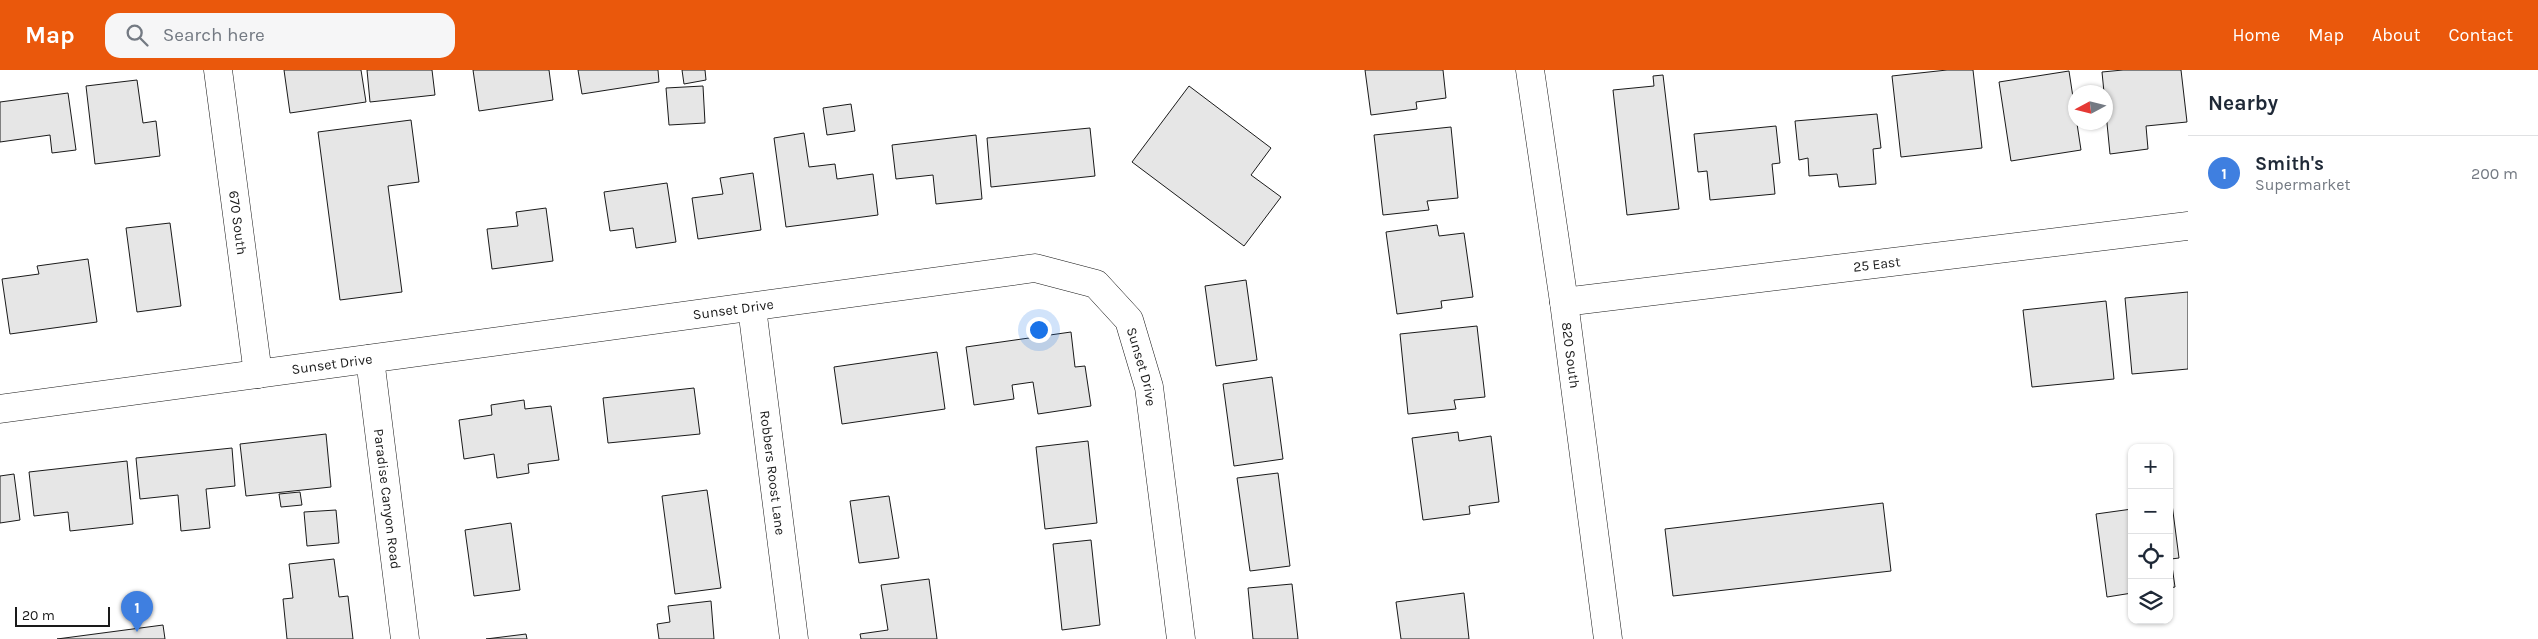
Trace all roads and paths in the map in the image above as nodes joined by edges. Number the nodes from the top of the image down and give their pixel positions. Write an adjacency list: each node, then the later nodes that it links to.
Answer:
1 (218, 70): 7 (street, 670 South)
2 (1530, 70): 4 (street, 820 South)
3 (2188, 226): 4 (street, 25 East)
4 (1564, 302): 12 (street, 820 South)
5 (752, 308): 6 (street, Sunset Drive); 10 (street, Robbers Roost Lane); 11 (street, Sunset Drive)
6 (370, 358): 7 (street, Sunset Drive); 9 (street, Paradise Canyon Road)
7 (258, 374): 8 (street, Sunset Drive)
8 (0, 409)
9 (405, 639)
10 (794, 639)
11 (1181, 639)
12 (1608, 639)

